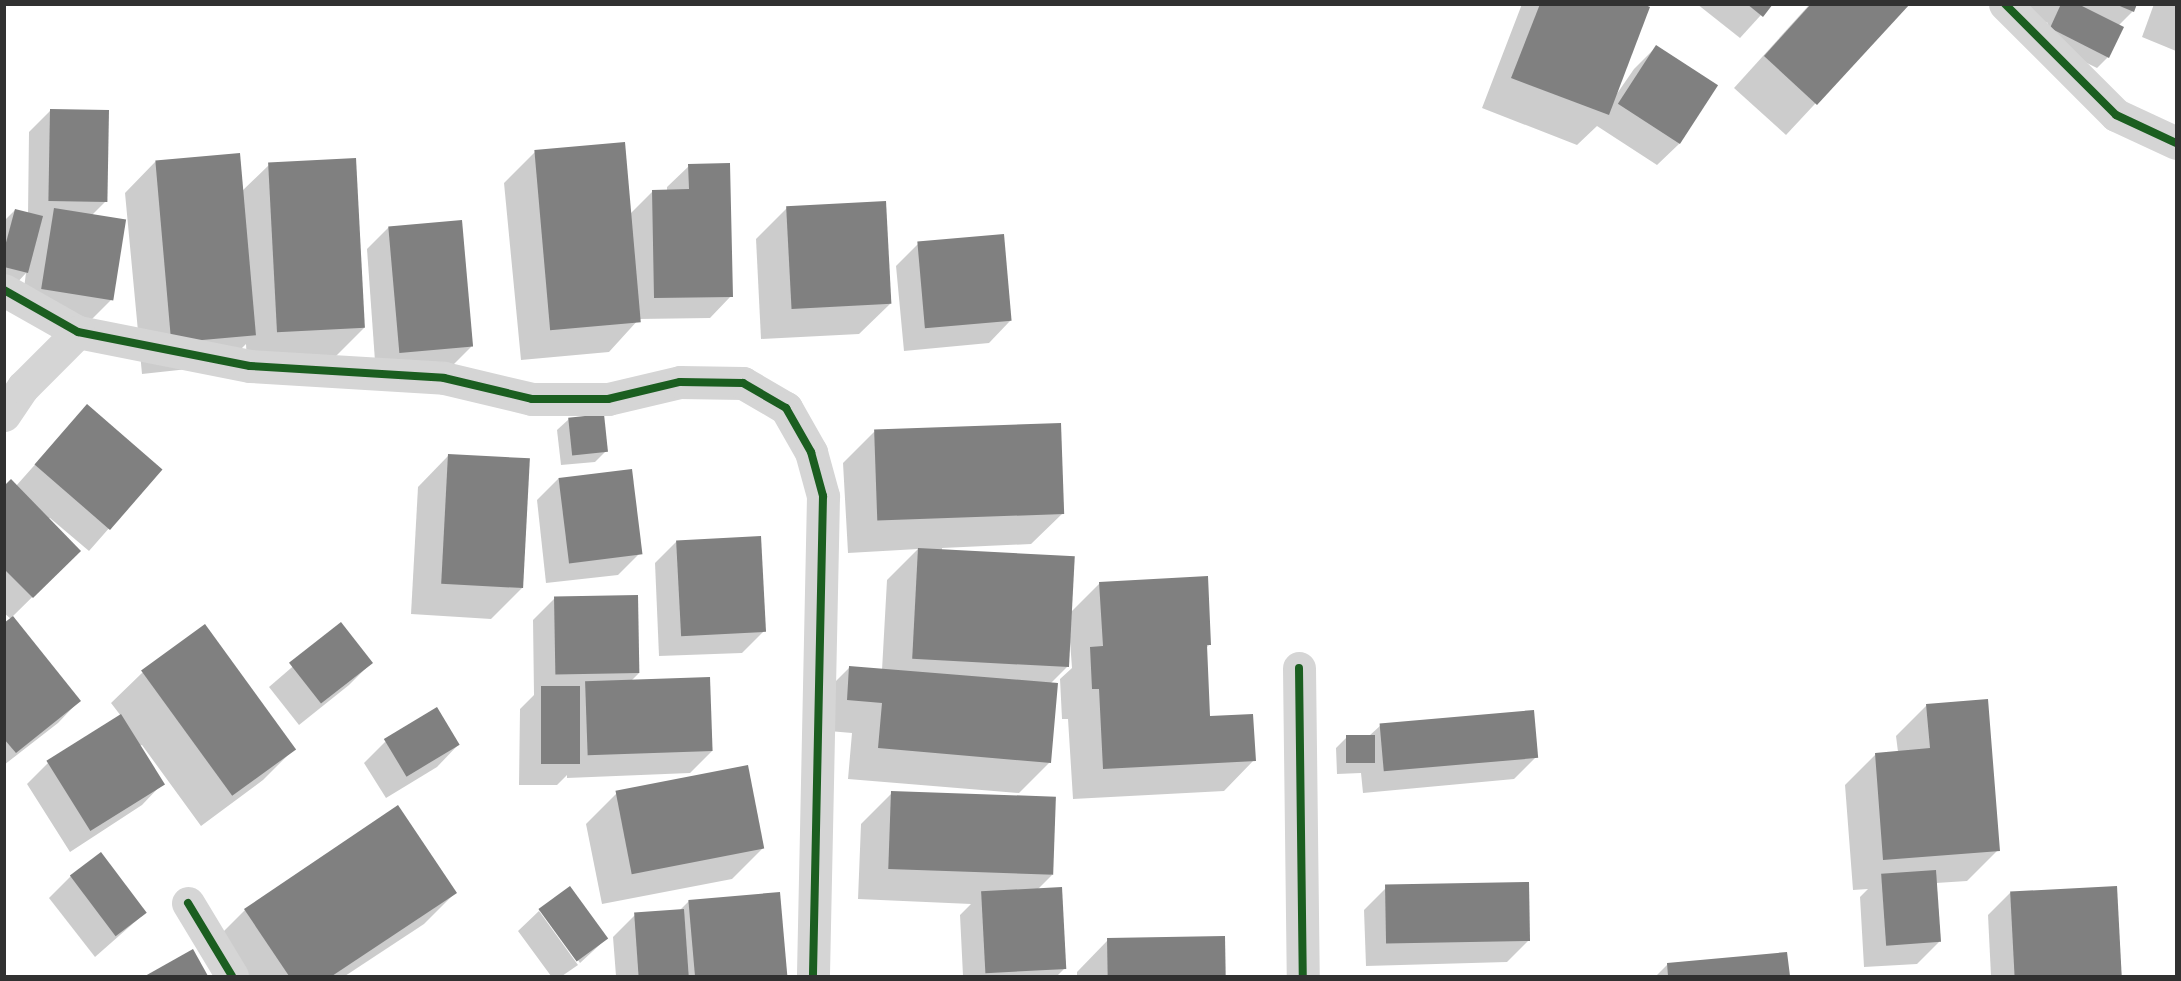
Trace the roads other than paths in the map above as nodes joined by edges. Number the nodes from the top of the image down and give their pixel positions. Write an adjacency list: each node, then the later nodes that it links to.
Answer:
1 (2005, 4): 2 (street)
2 (2176, 143)
3 (4, 290): 4 (street)
4 (78, 332): 5 (street); 9 (street)
5 (4, 415)
6 (1299, 668): 10 (street)
7 (188, 903): 8 (street)
8 (232, 976)
9 (813, 976)
10 (1303, 976)

